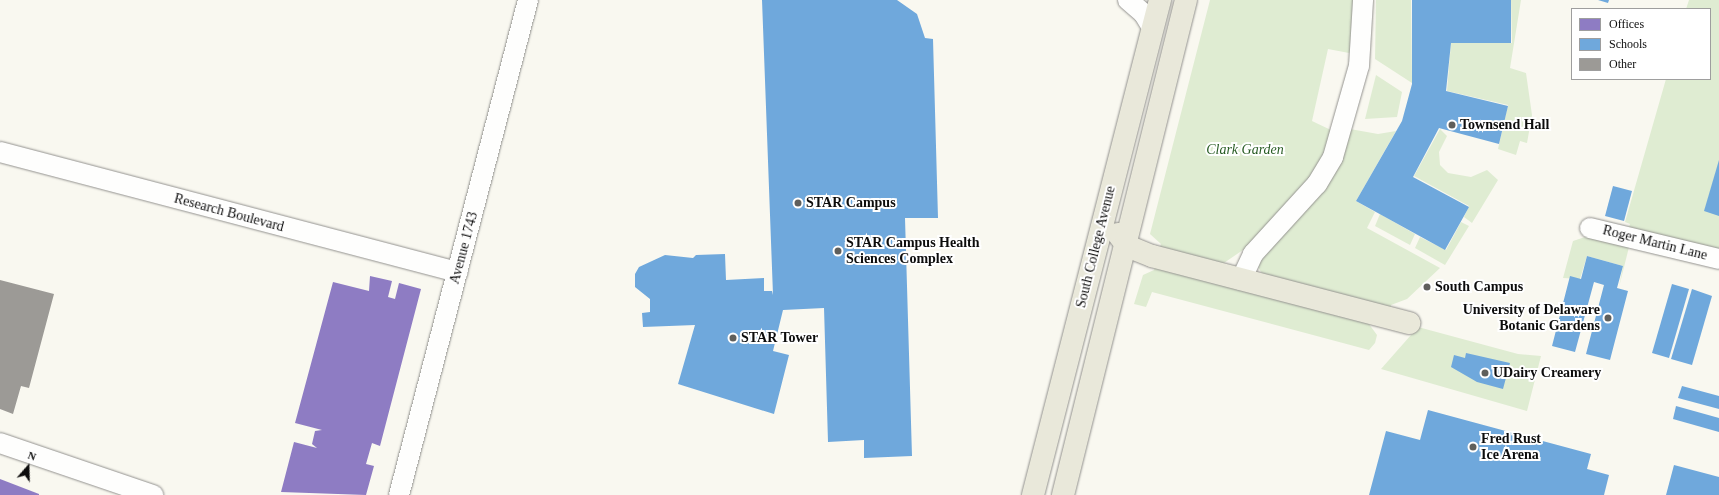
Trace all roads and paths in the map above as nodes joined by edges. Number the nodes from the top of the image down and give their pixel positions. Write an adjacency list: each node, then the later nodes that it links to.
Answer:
1 (528, 0): 12 (street, Avenue 1743)
2 (1128, 0): 6 (street)
3 (1160, 0): 6 (main road, South College Avenue)
4 (1186, 0): 10 (main road, South College Avenue)
5 (1363, 0): 13 (street)
6 (1153, 29): 8 (main road, South College Avenue)
7 (0, 152): 12 (street, Research Boulevard)
8 (1105, 215): 10 (main road); 18 (main road, South College Avenue)
9 (1590, 228): 11 (street, Roger Martin Lane)
10 (1127, 246): 13 (main road); 19 (main road, South College Avenue)
11 (1719, 259)
12 (458, 272): 17 (street, Avenue 1743)
13 (1241, 280): 14 (main road)
14 (1409, 323)
15 (0, 443): 16 (street)
16 (153, 495)
17 (399, 495)
18 (1033, 495)
19 (1063, 495)

